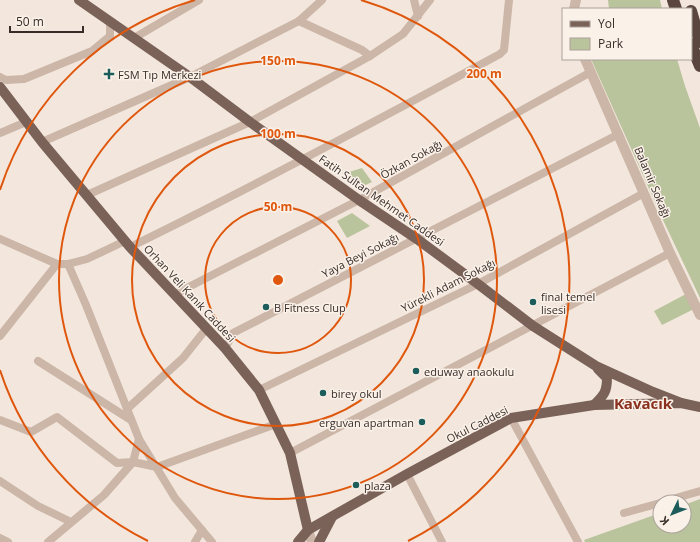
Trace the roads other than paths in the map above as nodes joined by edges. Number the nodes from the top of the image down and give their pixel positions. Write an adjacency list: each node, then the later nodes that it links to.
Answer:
1 (79, 0): 9 (main road, Fatih Sultan Mehmet Caddesi)
2 (199, 0): 11 (street)
3 (322, 0): 10 (street)
4 (414, 0): 8 (street)
5 (430, 0): 8 (street)
6 (509, 0): 26 (street)
7 (692, 14): 12 (highway)
8 (418, 16): 14 (street)
9 (110, 21): 11 (main road, Fatih Sultan Mehmet Caddesi); 18 (street)
10 (300, 21): 14 (street); 19 (street)
11 (134, 38): 19 (main road, Fatih Sultan Mehmet Caddesi)
12 (700, 42)
13 (692, 46): 16 (highway)
14 (370, 56): 22 (street)
15 (585, 60): 17 (street, Balamir Sokağı)
16 (700, 66)
17 (591, 72): 24 (street, Balamir Sokağı); 29 (street, Özkan Sokağı)
18 (0, 77)
19 (190, 77): 22 (main road, Fatih Sultan Mehmet Caddesi); 25 (street)
20 (0, 88): 21 (main road, Orhan Veli Kanık Caddesi)
21 (26, 122): 23 (street); 25 (main road, Orhan Veli Kanık Caddesi)
22 (250, 122): 26 (main road, Fatih Sultan Mehmet Caddesi); 28 (street)
23 (0, 133)
24 (619, 134): 27 (street, Balamir Sokağı); 31 (street, Yaya Beyi Sokağı)
25 (42, 142): 28 (main road, Orhan Veli Kanık Caddesi)
26 (304, 160): 29 (main road, Fatih Sultan Mehmet Caddesi); 32 (street)
27 (644, 193): 33 (street, Balamir Sokağı); 36 (street, Yürekli Adam Sokağı)
28 (87, 195): 32 (main road, Orhan Veli Kanık Caddesi)
29 (359, 200): 31 (main road, Fatih Sultan Mehmet Caddesi); 37 (street, Özkan Sokağı)
30 (0, 239): 34 (street)
31 (417, 239): 36 (main road, Fatih Sultan Mehmet Caddesi); 42 (street, Yaya Beyi Sokağı)
32 (127, 244): 35 (street); 37 (main road, Orhan Veli Kanık Caddesi)
33 (670, 253): 38 (street, Balamir Sokağı); 39 (street)
34 (57, 264): 35 (street); 41 (street)
35 (68, 264): 49 (street)
36 (478, 284): 39 (main road, Fatih Sultan Mehmet Caddesi); 45 (street, Yürekli Adam Sokağı)
37 (175, 294): 40 (main road, Orhan Veli Kanık Caddesi)
38 (700, 315)
39 (533, 326): 44 (main road, Fatih Sultan Mehmet Caddesi); 55 (street)
40 (206, 328): 42 (main road, Orhan Veli Kanık Caddesi); 49 (street)
41 (0, 336)
42 (225, 348): 45 (main road, Orhan Veli Kanık Caddesi)
43 (38, 361): 52 (street)
44 (596, 366): 46 (main road, Fatih Sultan Mehmet Caddesi); 47 (main road)
45 (259, 390): 53 (main road, Orhan Veli Kanık Caddesi)
46 (681, 403): 47 (main road, Okul Caddesi); 48 (main road, Okul Caddesi)
47 (594, 405): 50 (main road, Okul Caddesi)
48 (700, 407)
49 (128, 409): 52 (street)
50 (511, 418): 58 (main road, Okul Caddesi); 77 (street)
51 (0, 420): 56 (street)
52 (132, 420): 54 (street)
53 (276, 424): 55 (main road, Orhan Veli Kanık Caddesi); 57 (street)
54 (139, 439): 56 (street); 57 (street)
55 (290, 453): 67 (main road, Orhan Veli Kanık Caddesi)
56 (133, 462): 57 (street); 65 (street)
57 (157, 467): 66 (street)
58 (407, 474): 64 (main road, Okul Caddesi); 76 (street)
59 (0, 481): 65 (street)
60 (700, 491): 61 (street)
61 (689, 494)
62 (652, 505): 63 (street)
63 (624, 513)
64 (332, 516): 67 (main road, Okul Caddesi); 75 (main road)
65 (71, 522): 70 (street)
66 (202, 530): 71 (street); 72 (street)
67 (308, 530): 73 (main road, Okul Caddesi); 74 (street, Orhan Veli Kanık Caddesi)
68 (0, 538): 69 (street)
69 (8, 542)
70 (48, 542)
71 (195, 542)
72 (212, 542)
73 (298, 542)
74 (312, 542)
75 (319, 542)
76 (442, 542)
77 (578, 542)

